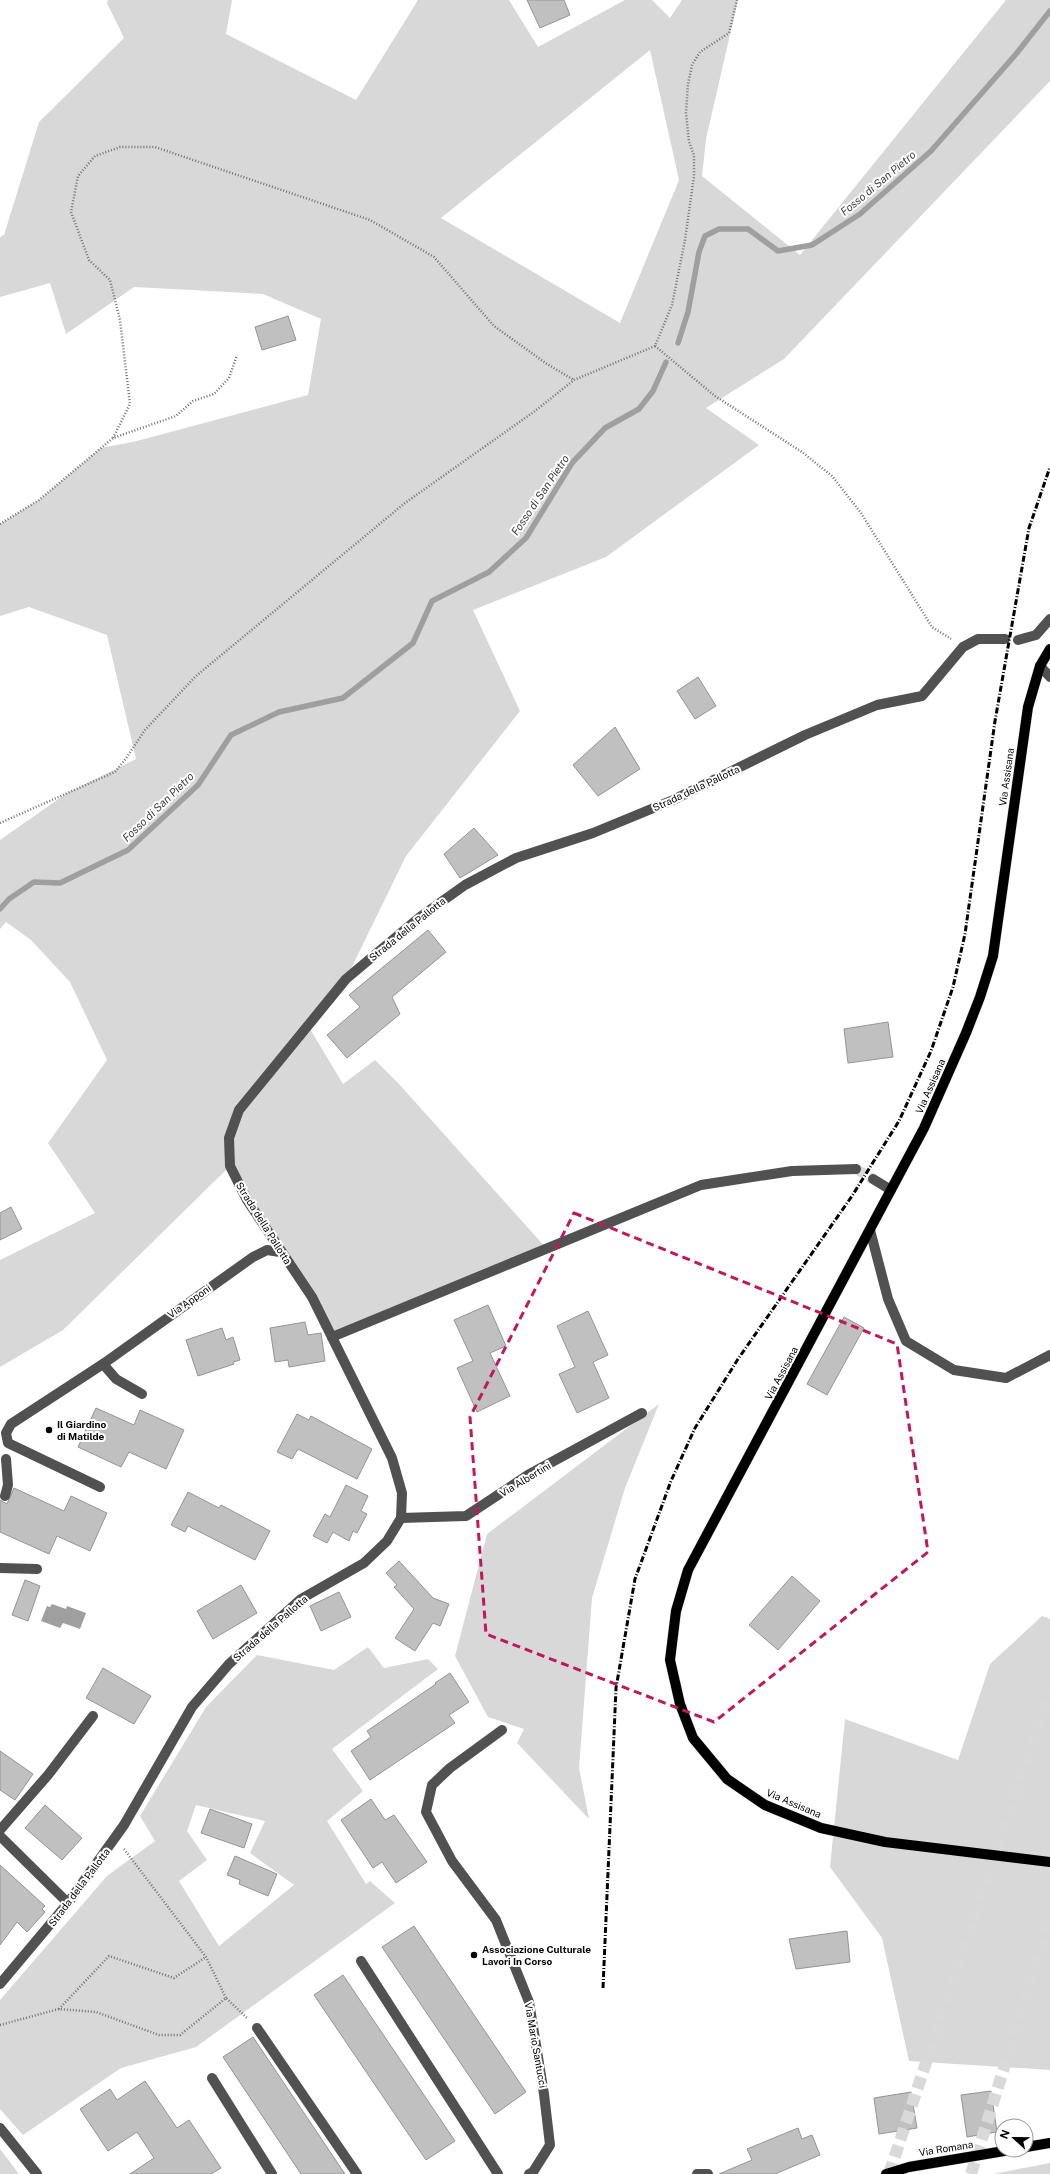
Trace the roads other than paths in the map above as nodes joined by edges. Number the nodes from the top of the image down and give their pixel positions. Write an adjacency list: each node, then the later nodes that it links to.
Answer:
1 (1050, 619): 3 (street)
2 (1005, 639): 11 (street, Strada della Pallotta)
3 (1018, 640)
4 (1050, 649): 5 (main road, Via Assisana)
5 (1040, 666): 6 (street); 9 (main road, Via Assisana)
6 (1050, 677)
7 (856, 1169): 12 (street)
8 (873, 1178): 9 (street)
9 (891, 1190): 10 (main road, Via Assisana)
10 (870, 1230): 13 (street); 28 (main road, Via Assisana)
11 (280, 1252): 12 (street, Strada della Pallotta); 14 (street, Via Apponi)
12 (332, 1337): 21 (street, Strada della Pallotta)
13 (1050, 1355)
14 (103, 1364): 15 (street); 17 (street, Via Apponi)
15 (142, 1394)
16 (642, 1413): 21 (street, Via Albertini)
17 (20, 1449): 18 (street); 19 (street, Via Apponi)
18 (3, 1460): 20 (street)
19 (100, 1486)
20 (5, 1496)
21 (401, 1518): 29 (street, Strada della Pallotta)
22 (0, 1568): 23 (street)
23 (37, 1569)
24 (93, 1716): 26 (street)
25 (502, 1730): 42 (street, Via Mario Santucci)
26 (0, 1830)
27 (0, 1836): 29 (street)
28 (1050, 1862)
29 (68, 1903): 31 (street, Strada della Pallotta)
30 (361, 1961): 41 (street)
31 (0, 1984)
32 (257, 2028): 40 (street)
33 (212, 2078): 39 (street)
34 (0, 2128): 38 (street)
35 (1050, 2144): 36 (main road)
36 (1034, 2146)
37 (994, 2153): 45 (main road, Via Romana)
38 (37, 2174)
39 (272, 2174)
40 (357, 2174)
41 (498, 2174)
42 (530, 2174)
43 (697, 2174): 44 (street)
44 (708, 2174)
45 (886, 2174)

